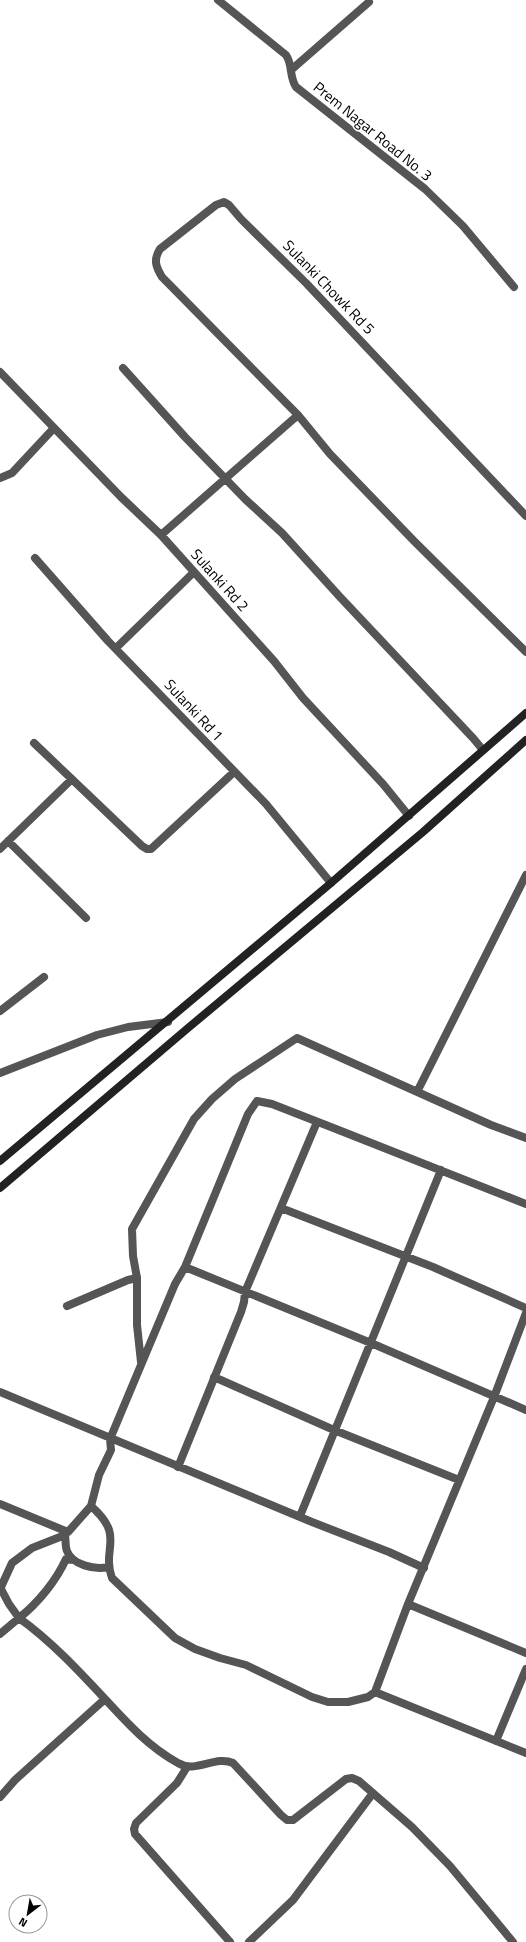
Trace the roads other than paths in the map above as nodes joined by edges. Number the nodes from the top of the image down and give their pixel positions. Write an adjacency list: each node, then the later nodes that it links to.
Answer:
1 (218, 0): 3 (street, Prem Nagar Road No. 3)
2 (369, 2): 3 (street)
3 (291, 70): 4 (street, Prem Nagar Road No. 3)
4 (514, 287)
5 (123, 368): 10 (street)
6 (0, 372): 8 (street, Sulanki Rd 2)
7 (298, 415): 10 (street); 11 (street, Sulanki Chowk Rd 5); 16 (street)
8 (54, 428): 9 (street); 12 (street, Sulanki Rd 2)
9 (0, 478)
10 (225, 478): 12 (street); 20 (street)
11 (526, 516)
12 (161, 535): 14 (street, Sulanki Rd 2)
13 (35, 558): 15 (street, Sulanki Rd 1)
14 (194, 572): 15 (street); 23 (street, Sulanki Rd 2)
15 (116, 648): 21 (street, Sulanki Rd 1)
16 (526, 652)
17 (526, 713): 20 (main road)
18 (526, 740): 38 (main road)
19 (34, 743): 22 (street)
20 (483, 750): 23 (main road)
21 (234, 772): 22 (street); 27 (street, Sulanki Rd 1)
22 (72, 779): 24 (street)
23 (409, 816): 27 (main road)
24 (8, 841): 25 (street); 28 (street)
25 (0, 849)
26 (526, 875): 33 (street)
27 (331, 883): 31 (main road)
28 (86, 918)
29 (44, 977): 30 (street)
30 (0, 1011)
31 (168, 1022): 32 (street); 36 (main road)
32 (0, 1073)
33 (417, 1092): 35 (street); 43 (street)
34 (317, 1122): 37 (street); 40 (street); 42 (street)
35 (526, 1136)
36 (0, 1161)
37 (441, 1170): 39 (street); 41 (street)
38 (0, 1188)
39 (526, 1204)
40 (281, 1208): 41 (street); 44 (street)
41 (407, 1257): 46 (street); 48 (street)
42 (185, 1267): 44 (street); 49 (street)
43 (137, 1278): 45 (street); 49 (street)
44 (245, 1292): 48 (street); 50 (street)
45 (67, 1306)
46 (526, 1308)
47 (526, 1313): 52 (street)
48 (371, 1343): 52 (street); 54 (street)
49 (141, 1364): 55 (street)
50 (214, 1377): 54 (street); 56 (street)
51 (0, 1392): 55 (street)
52 (494, 1397): 53 (street); 57 (street)
53 (526, 1410)
54 (334, 1430): 57 (street); 60 (street)
55 (110, 1439): 56 (street); 59 (street)
56 (178, 1467): 60 (street)
57 (459, 1480): 64 (street)
58 (0, 1504): 61 (street)
59 (91, 1506): 61 (street); 63 (street)
60 (300, 1516): 64 (street)
61 (66, 1534): 62 (street); 65 (street)
62 (74, 1560): 63 (street); 67 (street)
63 (108, 1567): 71 (street)
64 (424, 1568): 66 (street)
65 (0, 1586): 67 (street)
66 (408, 1604): 69 (street); 71 (street)
67 (19, 1618): 68 (street); 72 (street)
68 (0, 1634)
69 (526, 1653)
70 (526, 1669): 73 (street)
71 (375, 1692): 73 (street)
72 (105, 1699): 75 (street); 77 (street)
73 (496, 1741): 74 (street)
74 (526, 1753)
75 (187, 1767): 76 (street); 78 (street)
76 (373, 1793): 79 (street); 80 (street)
77 (0, 1797)
78 (230, 1942)
79 (249, 1942)
80 (513, 1942)

